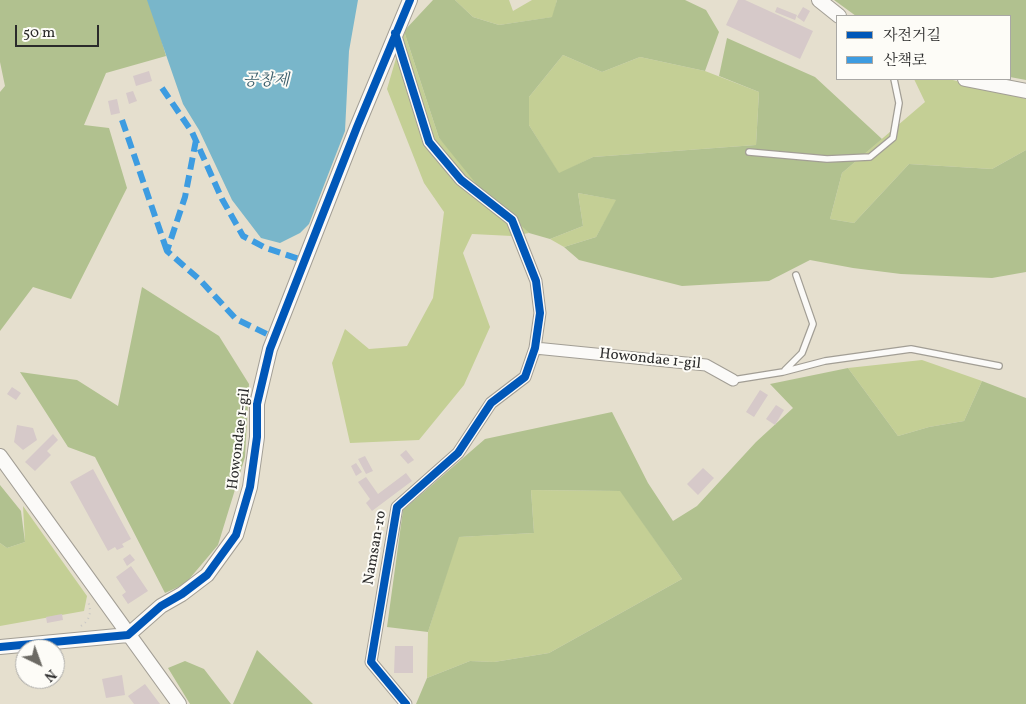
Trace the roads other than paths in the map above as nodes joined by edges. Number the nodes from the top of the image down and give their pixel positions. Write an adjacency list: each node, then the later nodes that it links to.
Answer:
1 (410, 0): 4 (street, Howondae 1-gil)
2 (819, 0): 3 (street)
3 (839, 15)
4 (395, 33): 10 (street); 15 (street, Howondae 1-gil)
5 (894, 80): 8 (lane)
6 (970, 80): 7 (street)
7 (1026, 91)
8 (749, 152)
9 (796, 275): 12 (lane)
10 (535, 348): 13 (street, Howondae 1-gil); 18 (street, Namsan-ro)
11 (998, 366): 12 (lane)
12 (783, 372): 13 (lane)
13 (734, 380)
14 (0, 456): 15 (street)
15 (128, 636): 16 (street); 17 (street)
16 (0, 647)
17 (179, 704)
18 (406, 704)

